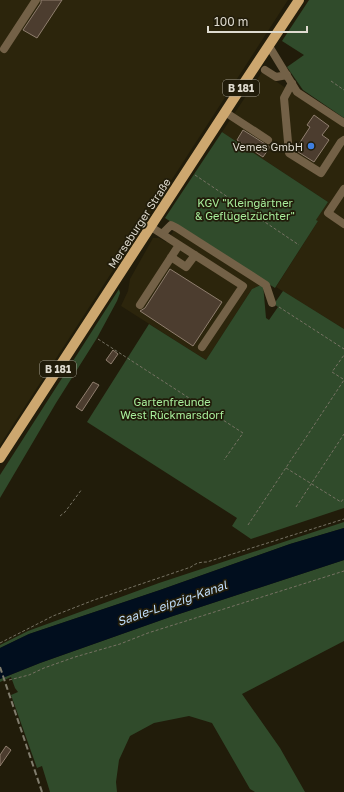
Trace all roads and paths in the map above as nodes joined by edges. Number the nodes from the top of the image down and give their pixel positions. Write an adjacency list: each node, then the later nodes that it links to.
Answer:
1 (36, 0): 4 (street)
2 (299, 0): 3 (main road, Merseburger Straße / B 181)
3 (269, 46): 6 (street); 10 (main road, Merseburger Straße / B 181)
4 (4, 49)
5 (265, 70): 6 (street)
6 (287, 75): 8 (street)
7 (331, 81): 9 (path)
8 (292, 83): 11 (street); 13 (street)
9 (344, 90)
10 (225, 112): 12 (street); 14 (main road, Merseburger Straße / B 181)
11 (344, 123)
12 (268, 140)
13 (344, 140)
14 (188, 171): 17 (main road, Merseburger Straße / B 181); 20 (path)
15 (344, 190): 16 (street)
16 (344, 224)
17 (151, 227): 18 (street); 31 (main road, Merseburger Straße / B 181)
18 (162, 234): 19 (street); 23 (street)
19 (179, 245): 21 (street); 22 (street)
20 (299, 245)
21 (194, 255): 22 (street); 26 (street)
22 (171, 257): 24 (street)
23 (272, 303): 27 (path)
24 (140, 305)
25 (98, 339): 32 (path)
26 (202, 348)
27 (344, 349)
28 (344, 355): 29 (path)
29 (344, 380): 33 (path)
30 (344, 434): 34 (path)
31 (0, 458)
32 (224, 460)
33 (286, 468): 34 (path); 40 (path)
34 (311, 484): 36 (path); 37 (path)
35 (82, 489): 38 (path)
36 (344, 498)
37 (296, 507)
38 (60, 516)
39 (344, 519): 42 (path)
40 (248, 525)
41 (344, 571): 43 (path)
42 (0, 643)
43 (9, 680)

